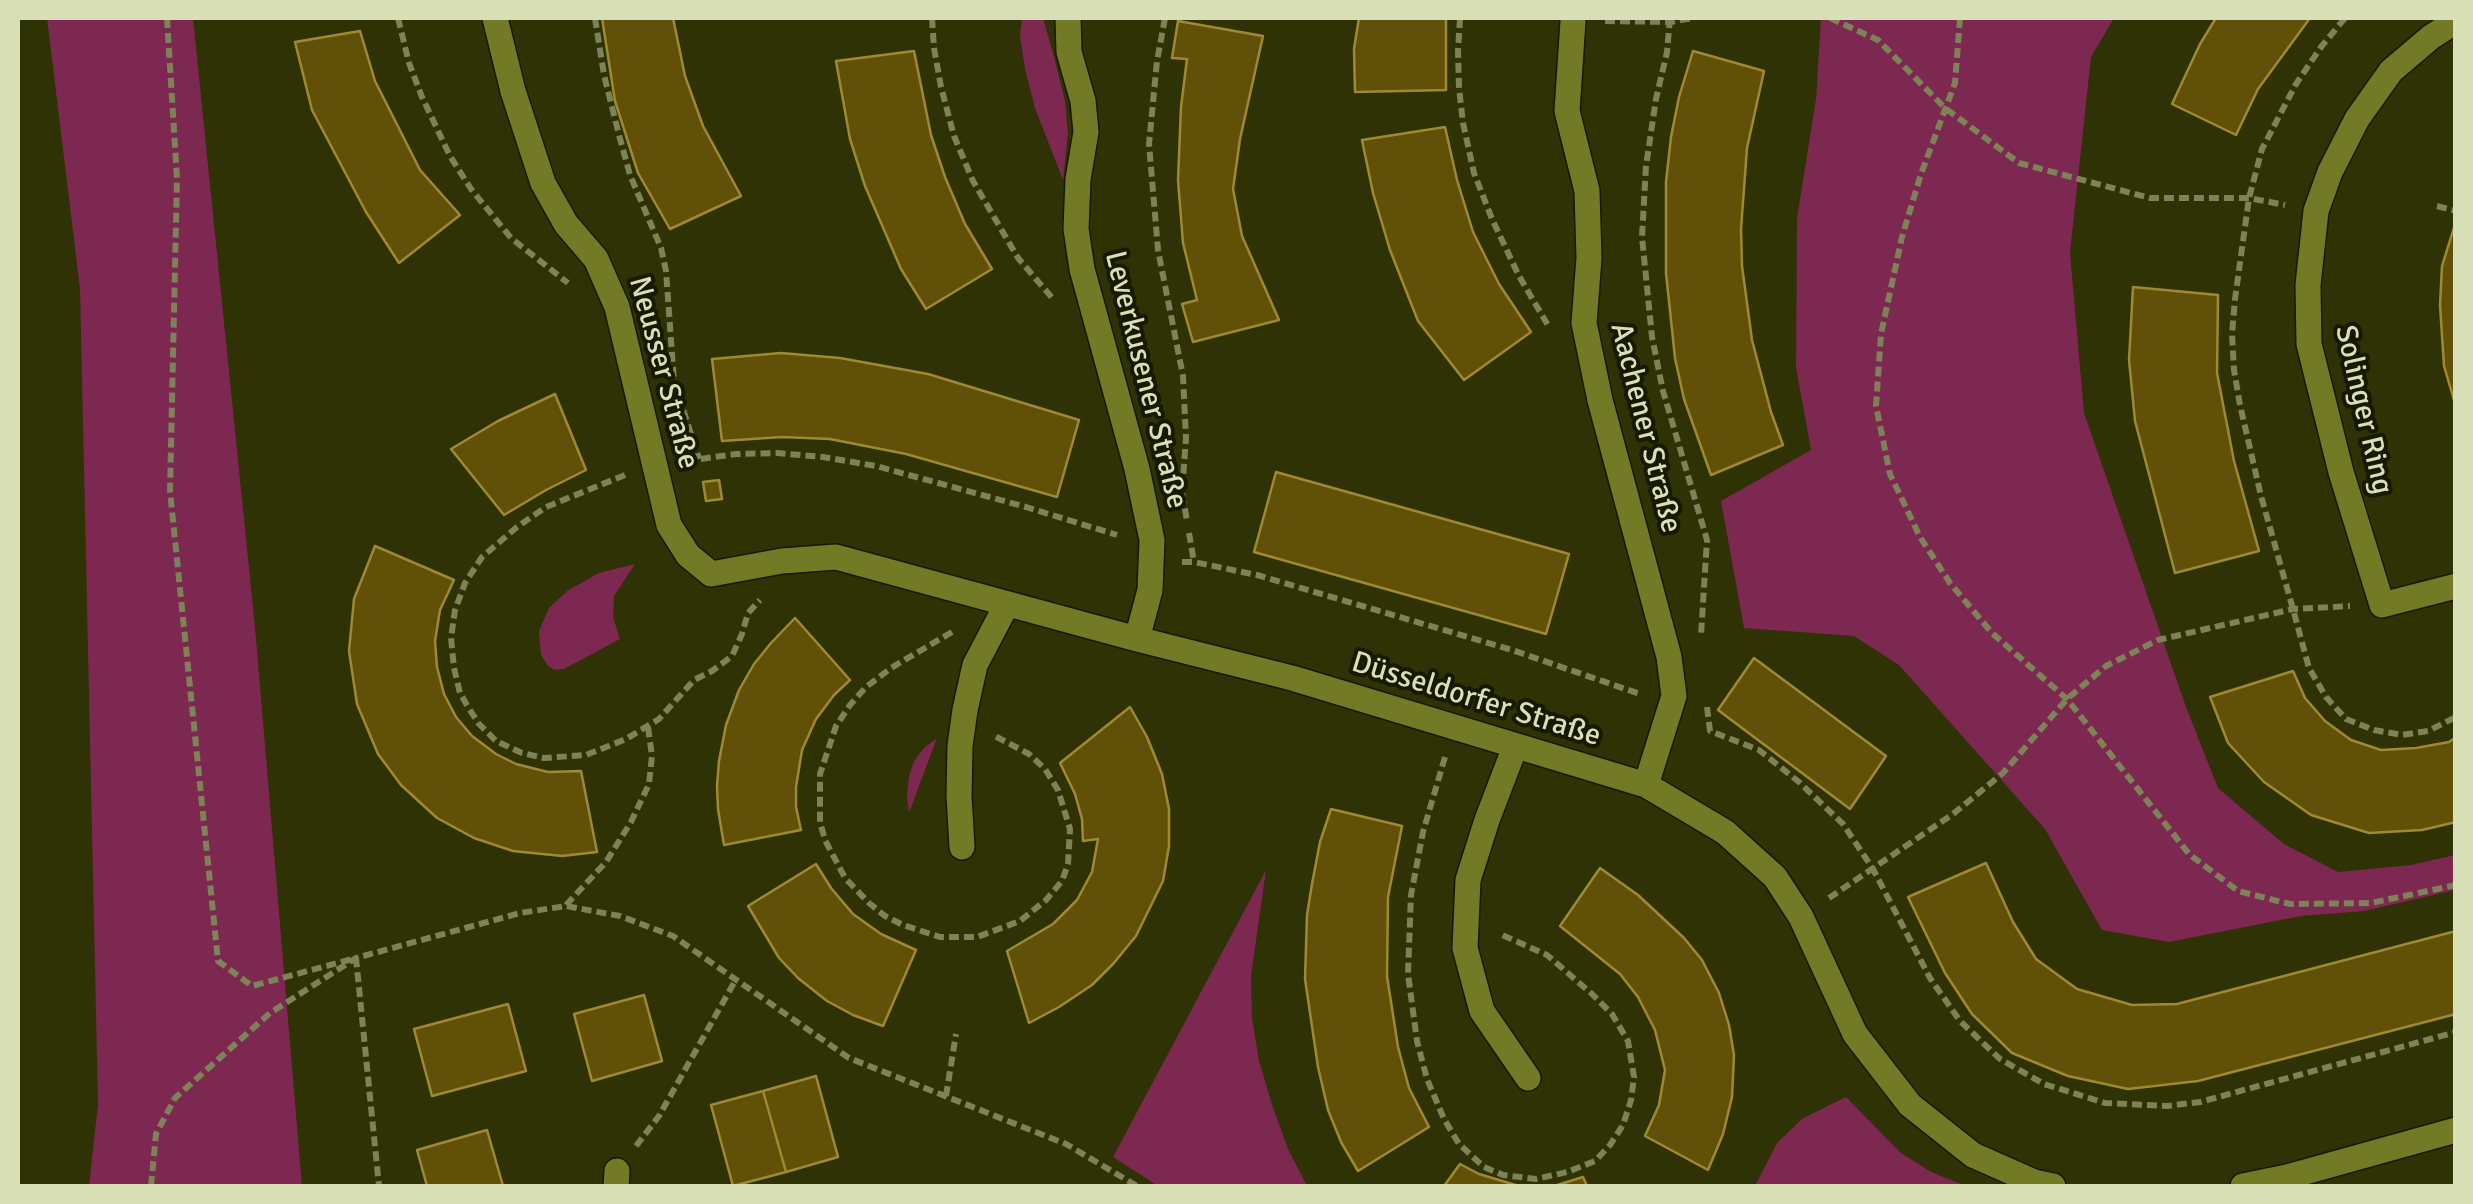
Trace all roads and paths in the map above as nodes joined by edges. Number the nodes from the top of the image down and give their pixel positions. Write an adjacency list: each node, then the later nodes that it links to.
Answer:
1 (167, 18): 40 (path)
2 (398, 18): 19 (path)
3 (495, 18): 19 (street, Neusser Straße)
4 (595, 18): 22 (path)
5 (932, 18): 20 (path)
6 (1068, 18): 20 (street, Leverkusener Straße)
7 (1166, 18): 23 (path)
8 (1460, 18): 21 (path)
9 (1693, 18): 12 (path)
10 (1830, 18): 15 (path)
11 (1960, 18): 15 (path)
12 (1671, 20): 13 (path); 29 (path)
13 (1573, 21): 21 (street, Aachener Straße)
14 (2456, 21): 17 (street, Solinger Ring)
15 (1946, 108): 17 (path); 31 (path)
16 (2437, 206): 18 (path)
17 (2316, 211): 27 (street, Solinger Ring)
18 (2456, 211)
19 (617, 308): 24 (street, Neusser Straße)
20 (1094, 314): 28 (street, Leverkusener Straße)
21 (1590, 347): 34 (street, Aachener Straße)
22 (700, 460)
23 (1194, 562)
24 (711, 574): 26 (street, Düsseldorfer Straße)
25 (2456, 586): 27 (street)
26 (1006, 604): 28 (street, Düsseldorfer Straße); 35 (street)
27 (2382, 605): 31 (path)
28 (1137, 639): 33 (street, Düsseldorfer Straße)
29 (1701, 640)
30 (1706, 698): 36 (path)
31 (2066, 699): 36 (path); 37 (path)
32 (648, 726): 38 (path)
33 (1516, 747): 34 (street, Düsseldorfer Straße); 44 (street)
34 (1646, 785): 39 (street, Düsseldorfer Straße)
35 (962, 847)
36 (1873, 869): 39 (path); 42 (path)
37 (2456, 885)
38 (566, 906): 40 (path); 41 (path)
39 (1801, 917): 51 (street, Düsseldorfer Straße)
40 (356, 958): 48 (path); 49 (path)
41 (735, 981): 45 (path); 47 (path)
42 (2456, 1032)
43 (956, 1034): 45 (path)
44 (1528, 1078)
45 (946, 1096): 50 (path)
46 (2456, 1130): 52 (street)
47 (616, 1179)
48 (151, 1186)
49 (379, 1186)
50 (1137, 1186)
51 (2053, 1186)
52 (2243, 1186)

